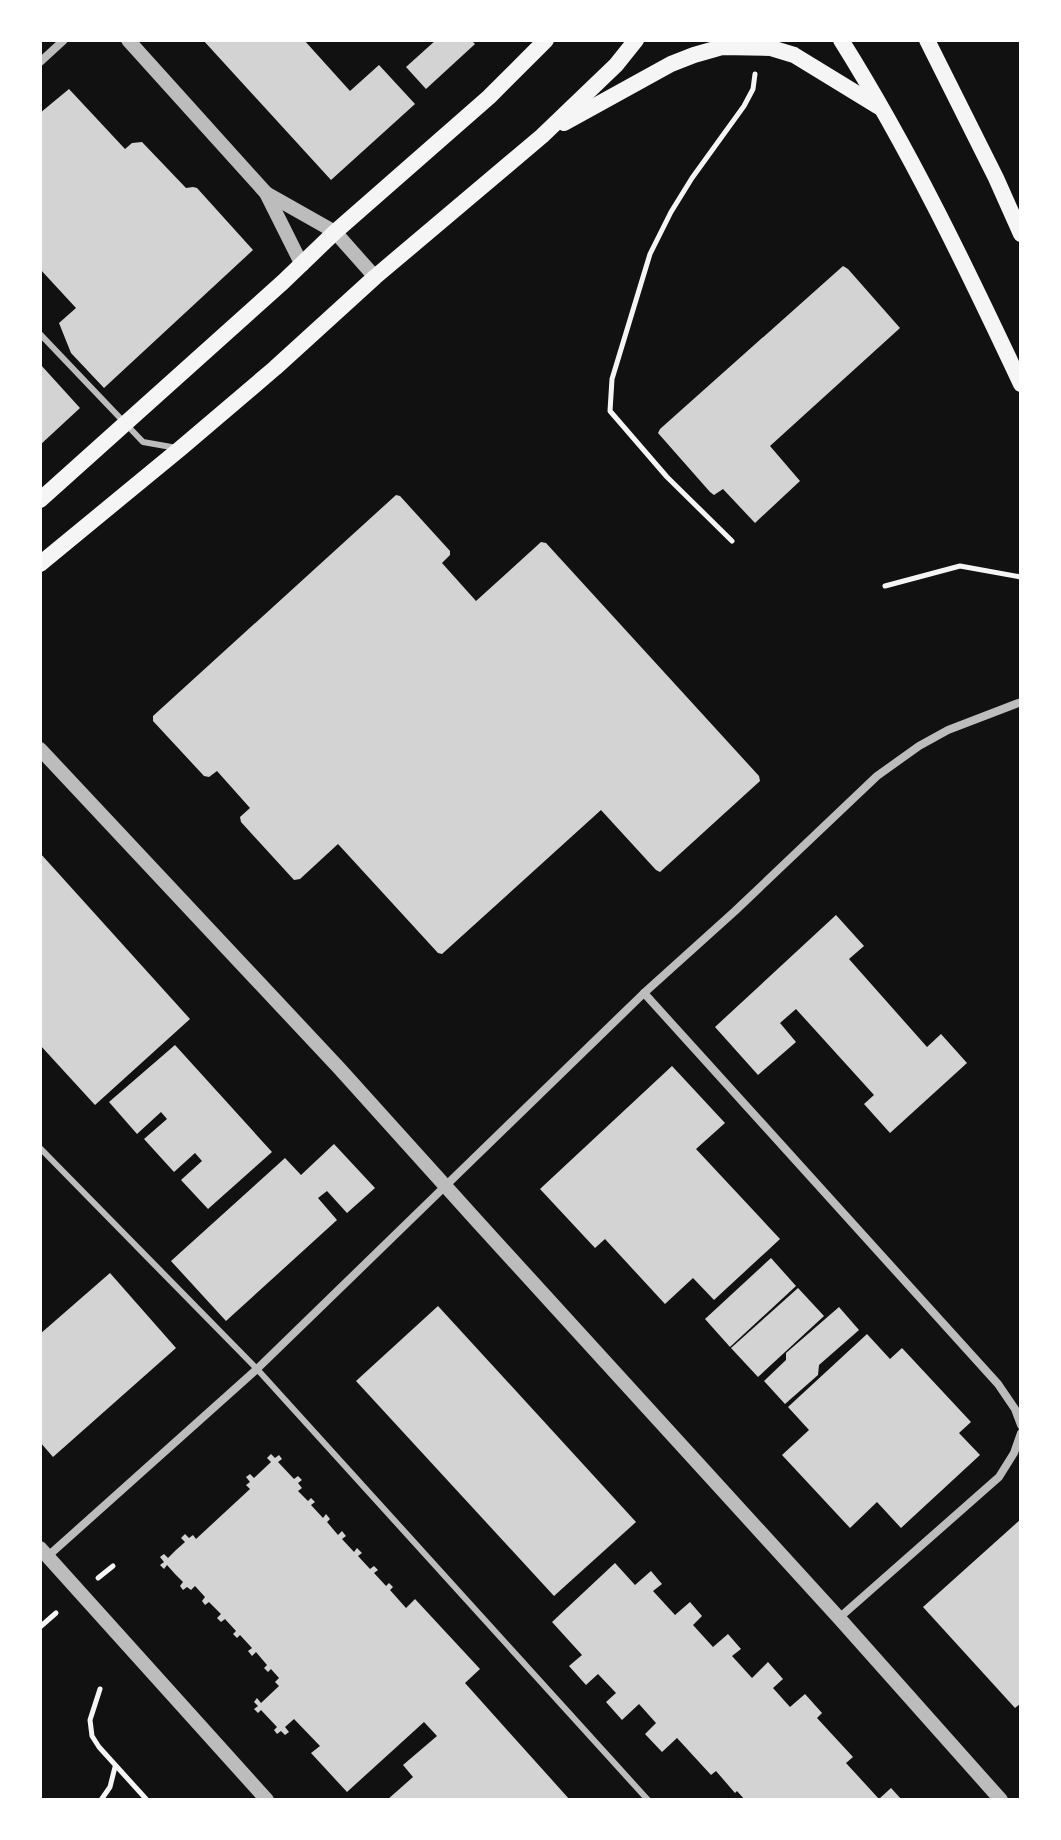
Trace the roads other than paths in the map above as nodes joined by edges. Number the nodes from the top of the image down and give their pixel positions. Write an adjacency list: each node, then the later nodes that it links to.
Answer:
1 (64, 40): 7 (street)
2 (128, 40): 10 (street)
3 (546, 40): 11 (main road)
4 (636, 40): 9 (main road)
5 (841, 40): 8 (main road)
6 (927, 40): 12 (main road)
7 (40, 62)
8 (882, 109): 9 (main road); 16 (main road)
9 (542, 136): 14 (main road)
10 (266, 193): 11 (street); 13 (street)
11 (335, 232): 13 (main road); 14 (street)
12 (1021, 234)
13 (302, 265): 17 (main road)
14 (375, 277): 18 (main road)
15 (40, 334): 17 (lane)
16 (1021, 384)
17 (126, 425): 18 (lane); 19 (main road)
18 (181, 448): 20 (main road)
19 (40, 500)
20 (40, 564)
21 (1021, 702): 23 (street)
22 (40, 749): 25 (street)
23 (644, 993): 25 (street); 27 (street)
24 (40, 1148): 26 (lane)
25 (445, 1185): 26 (street); 30 (street)
26 (257, 1369): 29 (street); 32 (lane)
27 (1021, 1425)
28 (1021, 1433): 30 (street)
29 (44, 1552): 31 (street)
30 (839, 1618): 33 (street)
31 (267, 1800)
32 (648, 1800)
33 (1001, 1800)

